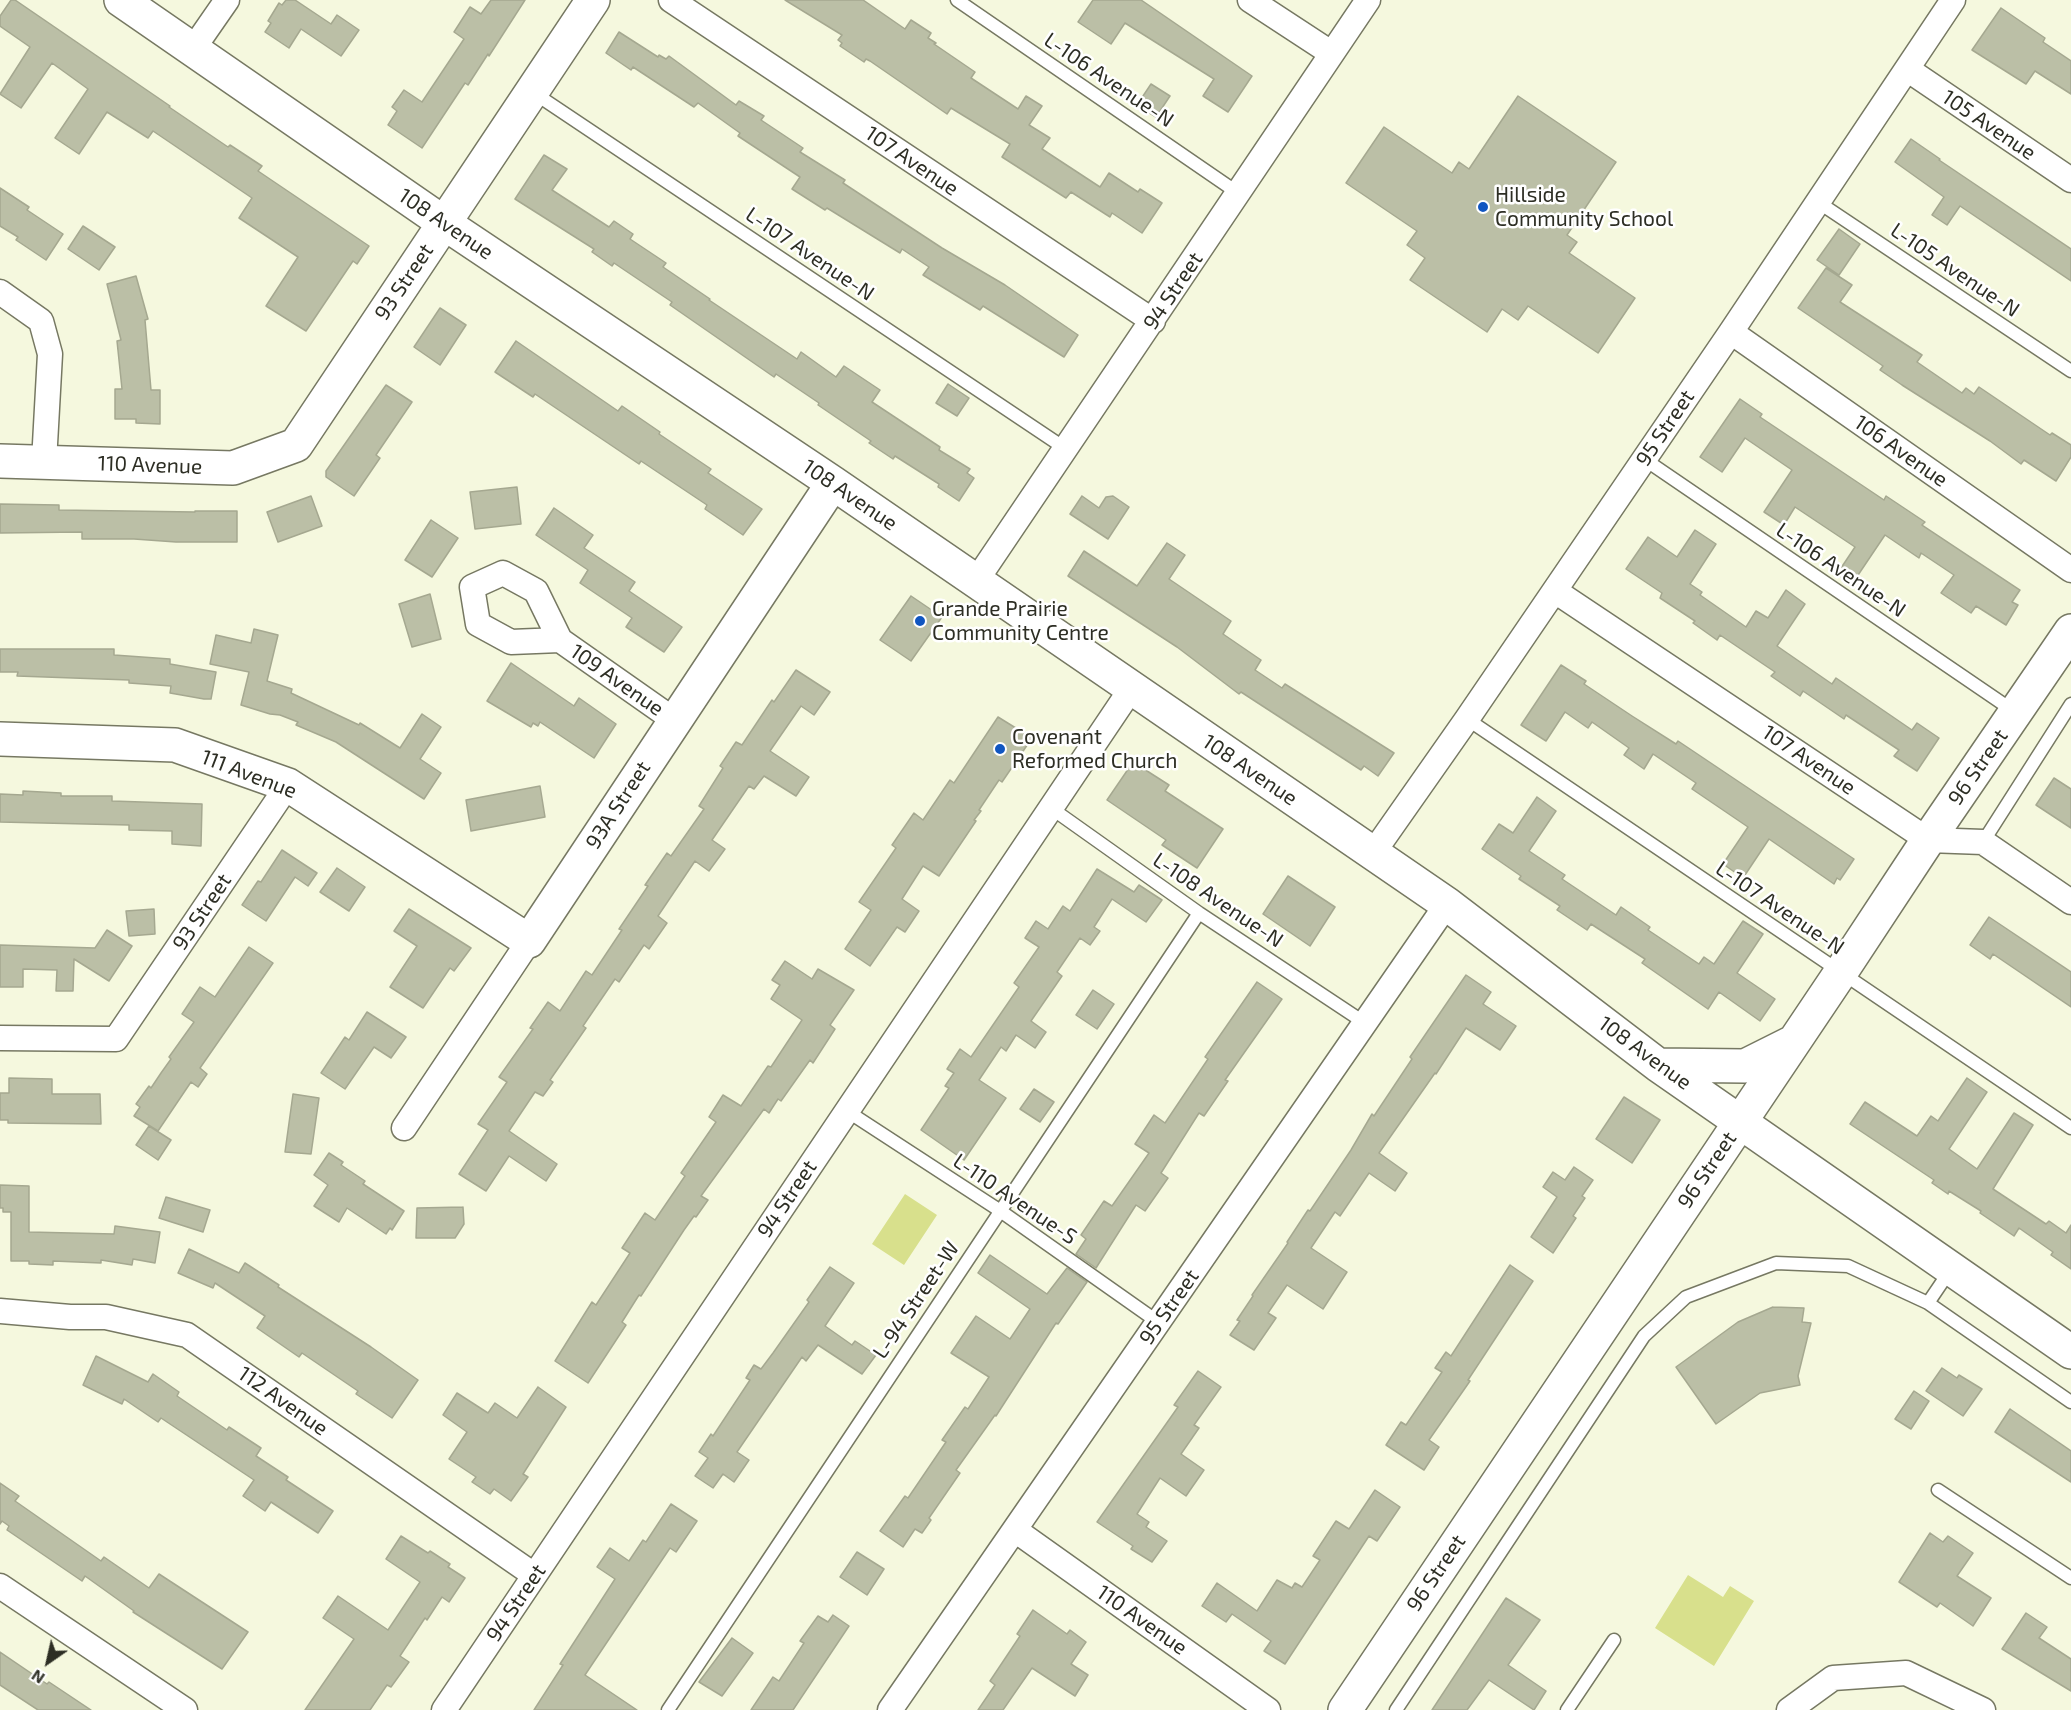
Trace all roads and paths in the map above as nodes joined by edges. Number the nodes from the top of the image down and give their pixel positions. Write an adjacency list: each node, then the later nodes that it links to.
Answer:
1 (121, 0): 9 (street, 108 Avenue)
2 (227, 0): 9 (street)
3 (593, 0): 12 (street, 93 Street)
4 (670, 0): 18 (street, 107 Avenue)
5 (957, 0): 14 (lane, L-106 Avenue-N)
6 (1250, 0): 10 (street)
7 (1368, 0): 10 (street, 94 Street)
8 (1953, 0): 11 (street, 95 Street)
9 (193, 49): 16 (street, 108 Avenue)
10 (1331, 53): 14 (street, 94 Street)
11 (1907, 69): 13 (street, 105 Avenue); 15 (street, 95 Street)
12 (532, 92): 16 (street, 93 Street); 22 (lane, L-107 Avenue-N)
13 (2071, 180)
14 (1238, 193): 18 (street, 94 Street)
15 (1818, 202): 19 (street, 95 Street); 20 (lane, L-105 Avenue-N)
16 (444, 223): 21 (street, 93 Street); 26 (street, 108 Avenue)
17 (0, 292): 25 (street)
18 (1153, 321): 22 (street, 94 Street)
19 (1731, 332): 23 (street, 95 Street); 27 (street, 106 Avenue)
20 (2071, 371)
21 (296, 445): 25 (street, 110 Avenue)
22 (1066, 449): 28 (street, 94 Street)
23 (1644, 459): 29 (street, 95 Street); 34 (lane, L-106 Avenue-N)
24 (0, 461): 25 (street, 110 Avenue)
25 (44, 462)
26 (833, 483): 28 (street, 108 Avenue); 36 (street, 93A Street)
27 (2071, 570)
28 (976, 581): 32 (street, 108 Avenue)
29 (1555, 591): 35 (street, 95 Street); 40 (street, 107 Avenue)
30 (2071, 631): 34 (street, 96 Street)
31 (560, 640): 36 (street, 109 Avenue)
32 (1131, 689): 39 (street, 94 Street); 42 (street, 108 Avenue)
33 (2071, 704): 41 (lane, 96 Street)
34 (2016, 713): 40 (street, 96 Street)
35 (1467, 719): 42 (street, 95 Street); 47 (lane, L-107 Avenue-N)
36 (674, 720): 46 (street, 93A Street)
37 (0, 739): 38 (street, 111 Avenue)
38 (288, 785): 46 (street, 111 Avenue); 49 (street, 93 Street)
39 (1051, 808): 45 (lane, L-108 Avenue-N); 52 (street, 94 Street)
40 (1928, 840): 41 (street); 47 (street, 96 Street)
41 (1983, 842): 43 (street)
42 (1372, 853): 44 (street, 108 Avenue)
43 (2071, 902)
44 (1447, 904): 48 (street, 95 Street); 51 (street, 108 Avenue)
45 (1199, 913): 48 (lane, L-108 Avenue-N); 56 (lane, L-94 Street-W)
46 (529, 941): 54 (street, 93A Street)
47 (1841, 972): 50 (street, 96 Street); 55 (lane, L-107 Avenue-N)
48 (1365, 1023): 60 (street, 95 Street)
49 (0, 1038)
50 (1795, 1041): 51 (street); 53 (street, 96 Street)
51 (1658, 1065): 53 (street, 108 Avenue)
52 (847, 1111): 56 (lane, L-110 Avenue-S); 65 (street, 94 Street)
53 (1740, 1120): 57 (street, 108 Avenue); 74 (street, 96 Street)
54 (404, 1128)
55 (2071, 1128)
56 (999, 1210): 60 (lane, L-110 Avenue-S); 71 (lane, L-94 Street-W)
57 (1951, 1269): 58 (lane); 61 (street, 108 Avenue)
58 (1928, 1303): 62 (lane); 75 (lane, 96 Street)
59 (0, 1311): 65 (street, 112 Avenue)
60 (1158, 1323): 64 (street, 95 Street)
61 (2071, 1352)
62 (2071, 1402)
63 (1938, 1490): 66 (lane)
64 (1015, 1530): 72 (street, 95 Street); 73 (street, 110 Avenue)
65 (534, 1575): 69 (street, 94 Street)
66 (2071, 1578)
67 (0, 1586): 70 (street)
68 (1614, 1640): 76 (lane)
69 (452, 1707)
70 (186, 1710)
71 (668, 1710)
72 (890, 1710)
73 (1268, 1710)
74 (1345, 1710)
75 (1396, 1710)
76 (1568, 1710)
77 (1789, 1710): 78 (street)
78 (1983, 1710)

